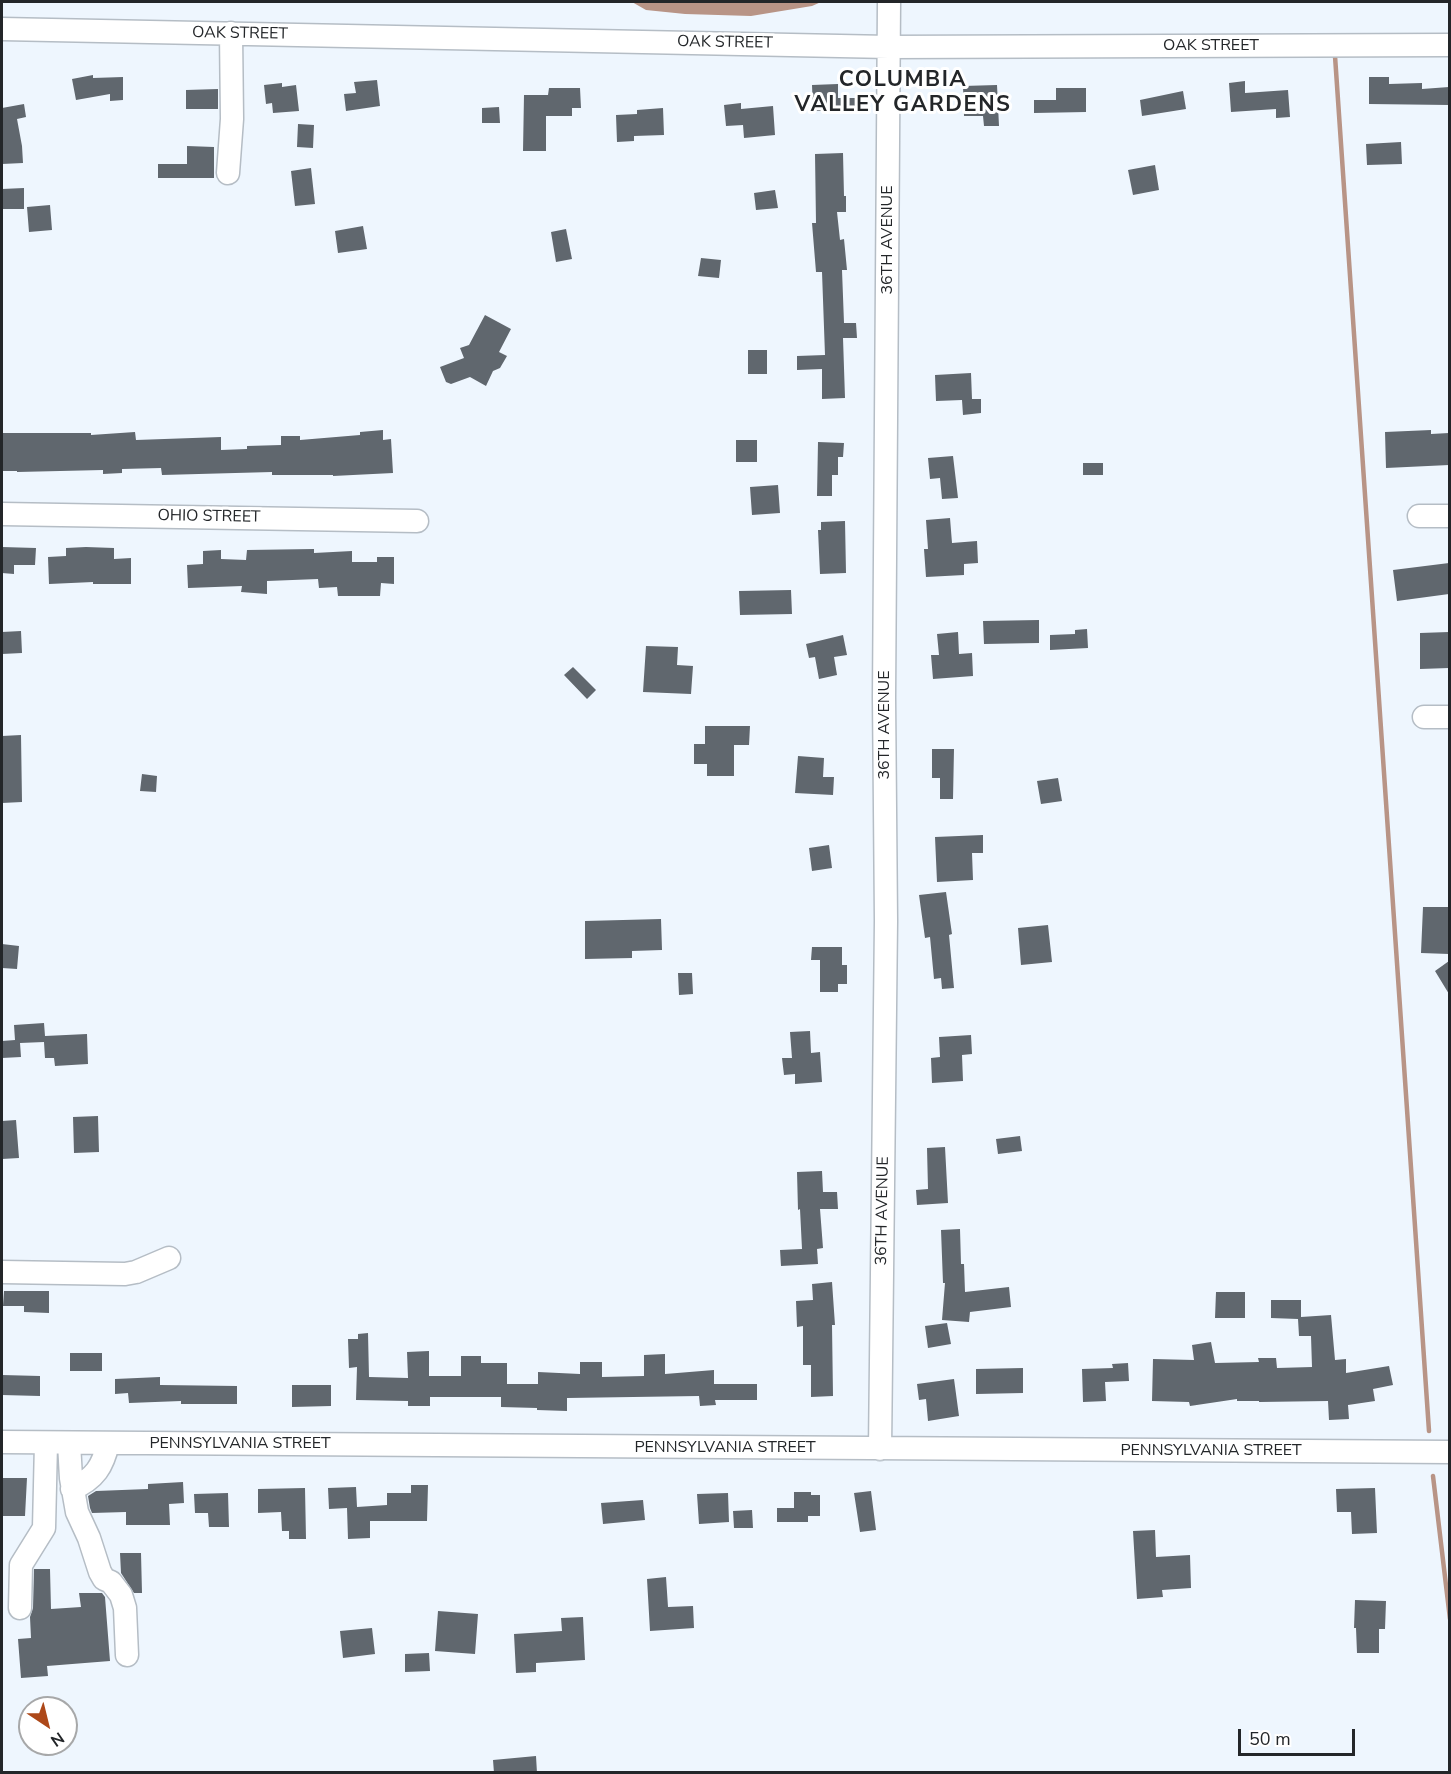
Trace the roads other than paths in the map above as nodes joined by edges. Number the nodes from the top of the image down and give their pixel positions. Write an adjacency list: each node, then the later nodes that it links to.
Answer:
1 (889, 2): 5 (street, 36TH AVENUE)
2 (2, 29): 3 (street, OAK STREET)
3 (231, 33): 5 (street, OAK STREET); 6 (street)
4 (1449, 45): 5 (street, OAK STREET)
5 (889, 46): 19 (street, 36TH AVENUE)
6 (228, 173)
7 (2, 514): 10 (street, OHIO STREET)
8 (1419, 516): 9 (street)
9 (1449, 516)
10 (417, 521)
11 (1424, 717): 12 (street)
12 (1449, 717)
13 (169, 1258): 14 (street)
14 (2, 1272)
15 (2, 1442): 16 (street, PENNSYLVANIA STREET)
16 (46, 1443): 17 (street, PENNSYLVANIA STREET); 22 (street)
17 (69, 1443): 18 (street, PENNSYLVANIA STREET); 21 (street)
18 (108, 1443): 19 (street, PENNSYLVANIA STREET); 21 (street)
19 (879, 1449): 20 (street, PENNSYLVANIA STREET)
20 (1449, 1452)
21 (72, 1489): 23 (street)
22 (20, 1608)
23 (127, 1655)

